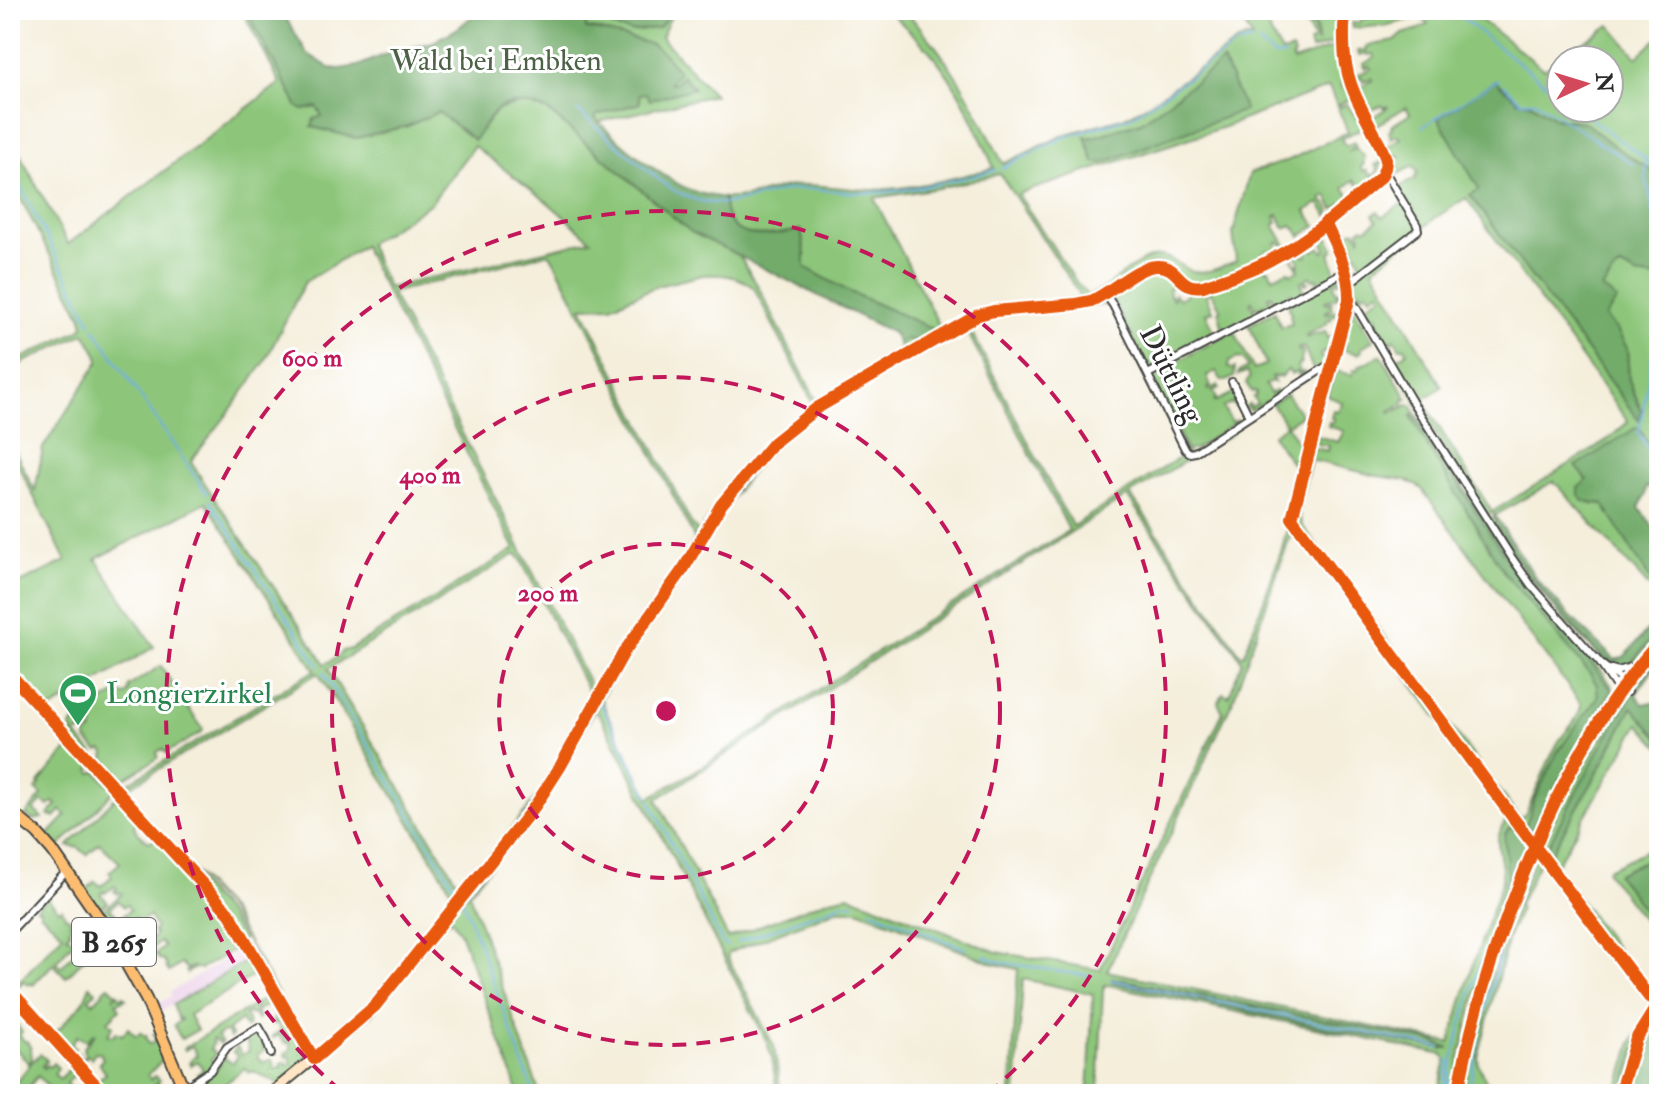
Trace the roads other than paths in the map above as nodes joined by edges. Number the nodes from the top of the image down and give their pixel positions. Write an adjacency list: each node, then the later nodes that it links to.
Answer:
1 (1348, 10): 2 (street)
2 (1384, 170): 3 (street); 5 (street)
3 (1325, 223): 4 (street); 6 (street)
4 (1346, 271): 5 (street); 9 (street)
5 (1348, 284): 7 (street)
6 (1105, 294): 9 (street, Düttling); 24 (street)
7 (1349, 295): 8 (street); 15 (street)
8 (1333, 362): 11 (street, Düttling); 12 (street)
9 (1148, 374): 11 (street, Düttling)
10 (1232, 382): 11 (street, Düttling)
11 (1249, 416)
12 (1309, 454)
13 (1659, 645): 14 (main road); 16 (main road)
14 (1644, 659): 15 (street); 16 (main road)
15 (1603, 665): 16 (street)
16 (1624, 688): 25 (main road)
17 (10, 811): 18 (main road, B 265)
18 (67, 871): 19 (street); 22 (main road, B 265)
19 (10, 932)
20 (10, 990): 23 (street)
21 (271, 1054): 22 (street)
22 (185, 1091)
23 (104, 1094)
24 (270, 1094)
25 (1458, 1094)

